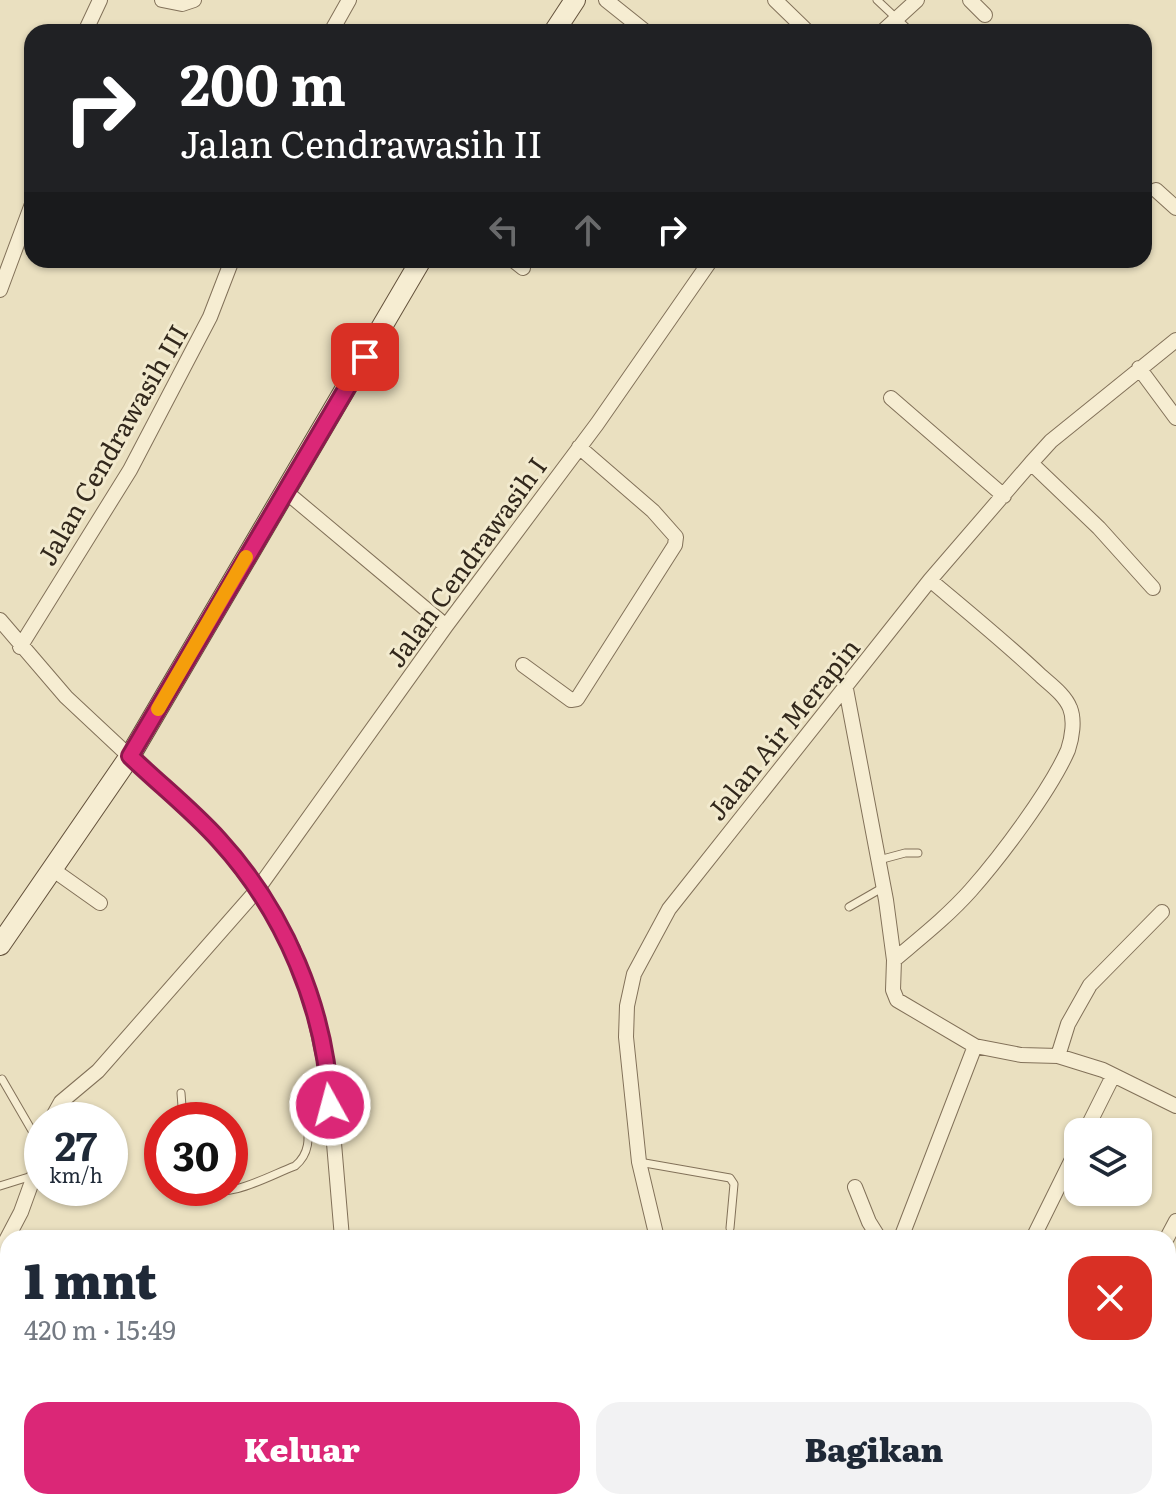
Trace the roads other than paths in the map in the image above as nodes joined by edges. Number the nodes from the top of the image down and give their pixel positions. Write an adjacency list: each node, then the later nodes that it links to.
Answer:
1 (100, 0): 13 (street)
2 (162, 0): 3 (street)
3 (194, 0)
4 (349, 0): 14 (street)
5 (575, 0): 15 (street)
6 (606, 0): 16 (street)
7 (775, 0): 17 (street)
8 (877, 0): 12 (lane)
9 (917, 0): 12 (street)
10 (970, 0): 11 (street)
11 (985, 15)
12 (896, 18): 18 (street); 19 (lane)
13 (89, 24)
14 (336, 24)
15 (559, 24)
16 (636, 24)
17 (800, 24)
18 (890, 24)
19 (902, 24)
20 (1156, 190): 21 (street)
21 (1176, 208)
22 (24, 226): 26 (street)
23 (229, 268): 39 (street, Jalan Cendrawasih III)
24 (416, 268): 33 (street)
25 (705, 268): 31 (street, Jalan Cendrawasih I)
26 (0, 290)
27 (1176, 341): 28 (street, Jalan Air Merapin)
28 (1139, 368): 30 (street); 32 (street, Jalan Air Merapin)
29 (891, 398): 34 (street)
30 (1176, 418)
31 (579, 447): 38 (street, Jalan Cendrawasih I); 40 (street)
32 (1031, 463): 34 (street, Jalan Air Merapin); 36 (street)
33 (285, 491): 38 (street); 42 (street)
34 (1004, 496): 35 (street, Jalan Air Merapin)
35 (930, 580): 41 (street, Jalan Air Merapin); 52 (street)
36 (1153, 588)
37 (0, 620): 39 (street)
38 (446, 626): 47 (street, Jalan Cendrawasih I)
39 (20, 647): 42 (street)
40 (523, 665)
41 (846, 689): 44 (street); 64 (street, Jalan Air Merapin)
42 (130, 756): 45 (street); 47 (street)
43 (918, 853): 44 (lane)
44 (879, 860): 46 (street)
45 (52, 869): 48 (street); 51 (street)
46 (884, 886): 49 (lane); 52 (street)
47 (257, 890): 57 (street); 59 (street, Jalan Cendrawasih I)
48 (100, 903)
49 (849, 907)
50 (1162, 912): 54 (street)
51 (0, 945)
52 (894, 960): 53 (street)
53 (975, 1046): 54 (street); 76 (street)
54 (1058, 1056): 55 (street)
55 (1113, 1076): 61 (street); 62 (street)
56 (2, 1079): 63 (lane)
57 (329, 1084): 67 (lane); 73 (street)
58 (181, 1093): 60 (lane)
59 (61, 1102)
60 (182, 1102)
61 (1176, 1106)
62 (1092, 1118)
63 (24, 1119)
64 (639, 1162): 71 (lane); 74 (street, Jalan Air Merapin)
65 (1064, 1175): 77 (street)
66 (24, 1178): 68 (lane)
67 (248, 1183)
68 (0, 1186)
69 (855, 1187): 75 (street)
70 (24, 1204): 72 (street)
71 (730, 1228)
72 (12, 1230)
73 (341, 1230)
74 (655, 1230)
75 (874, 1230)
76 (904, 1230)
77 (1037, 1230)

